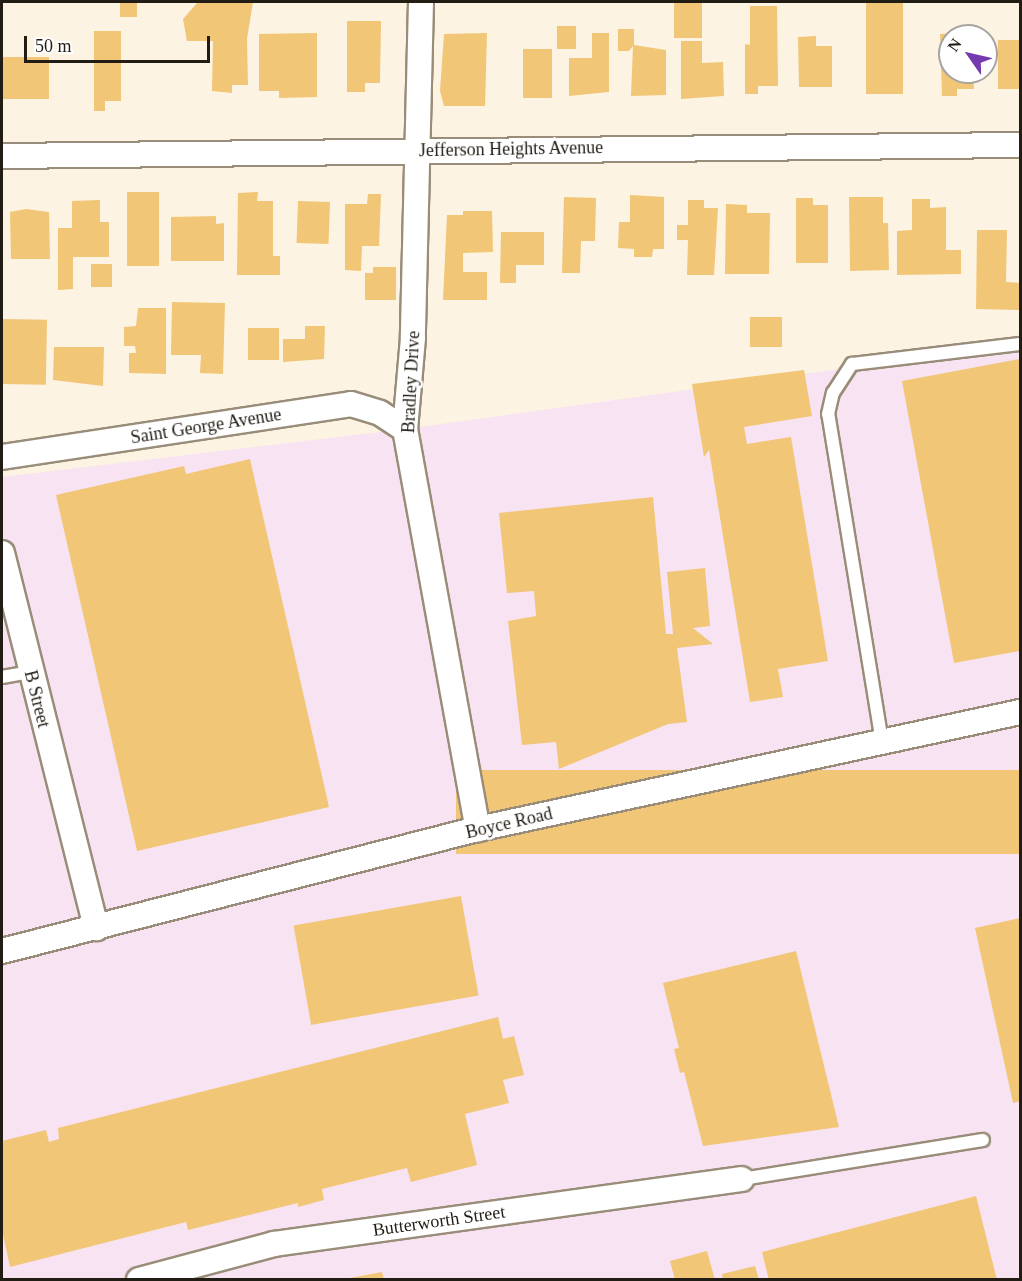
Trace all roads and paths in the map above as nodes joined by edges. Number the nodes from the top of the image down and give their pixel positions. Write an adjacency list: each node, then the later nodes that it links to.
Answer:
1 (421, 2): 3 (street, Bradley Drive)
2 (1020, 145): 3 (street, Jefferson Heights Avenue)
3 (419, 150): 4 (street, Jefferson Heights Avenue); 6 (street, Bradley Drive)
4 (2, 156)
5 (1020, 344): 12 (lane)
6 (405, 429): 7 (street, Saint George Avenue); 13 (street, Bradley Drive)
7 (2, 457)
8 (2, 553): 9 (street, B Street)
9 (30, 672): 10 (lane); 14 (street, B Street)
10 (2, 677)
11 (1020, 712): 12 (street, Boyce Road)
12 (882, 742): 13 (street, Boyce Road)
13 (478, 829): 14 (street, Boyce Road)
14 (96, 928): 15 (street, Boyce Road)
15 (2, 951)
16 (983, 1140): 17 (lane)
17 (742, 1179): 18 (street, Butterworth Street)
18 (139, 1280)

